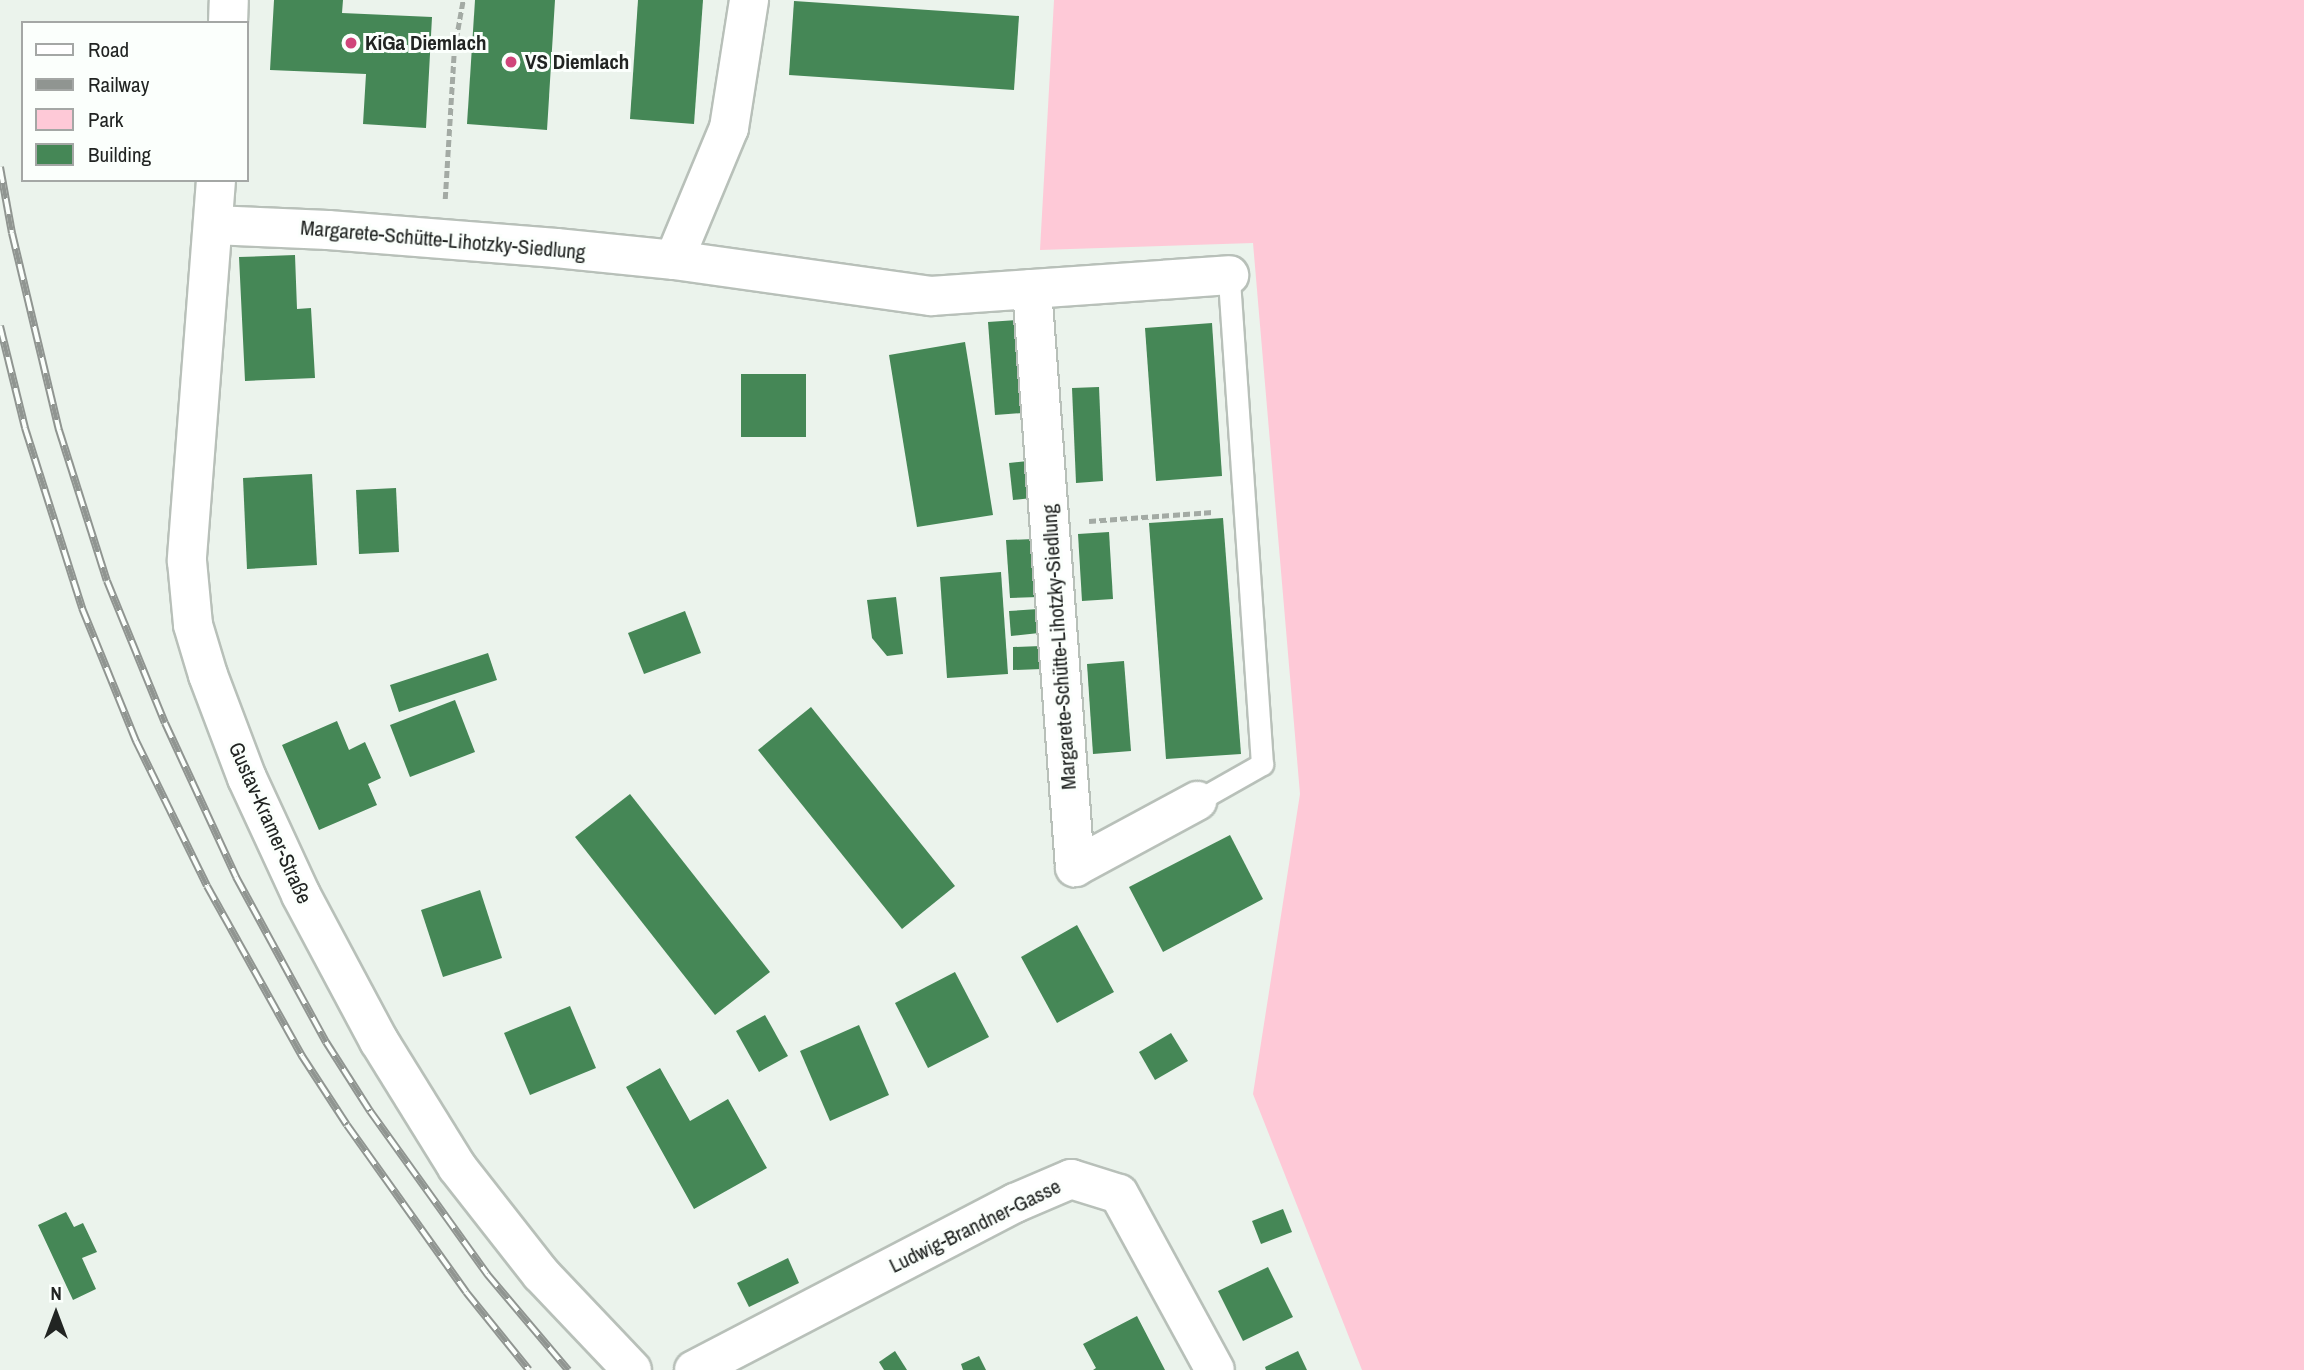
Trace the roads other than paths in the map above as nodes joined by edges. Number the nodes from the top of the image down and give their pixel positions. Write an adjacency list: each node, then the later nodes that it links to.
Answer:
1 (229, 0): 3 (street)
2 (749, 0): 6 (street)
3 (228, 21)
4 (216, 182): 5 (street, Gustav-Kramer-Straße)
5 (213, 225): 6 (street, Margarete-Schütte-Lihotzky-Siedlung); 10 (street, Gustav-Kramer-Straße)
6 (674, 260): 8 (street, Margarete-Schütte-Lihotzky-Siedlung)
7 (1228, 275): 8 (street, Margarete-Schütte-Lihotzky-Siedlung); 9 (lane)
8 (1032, 289): 9 (street, Margarete-Schütte-Lihotzky-Siedlung)
9 (1197, 801)
10 (632, 1370)
11 (694, 1370): 12 (street, Ludwig-Brandner-Gasse)
12 (1215, 1370)

